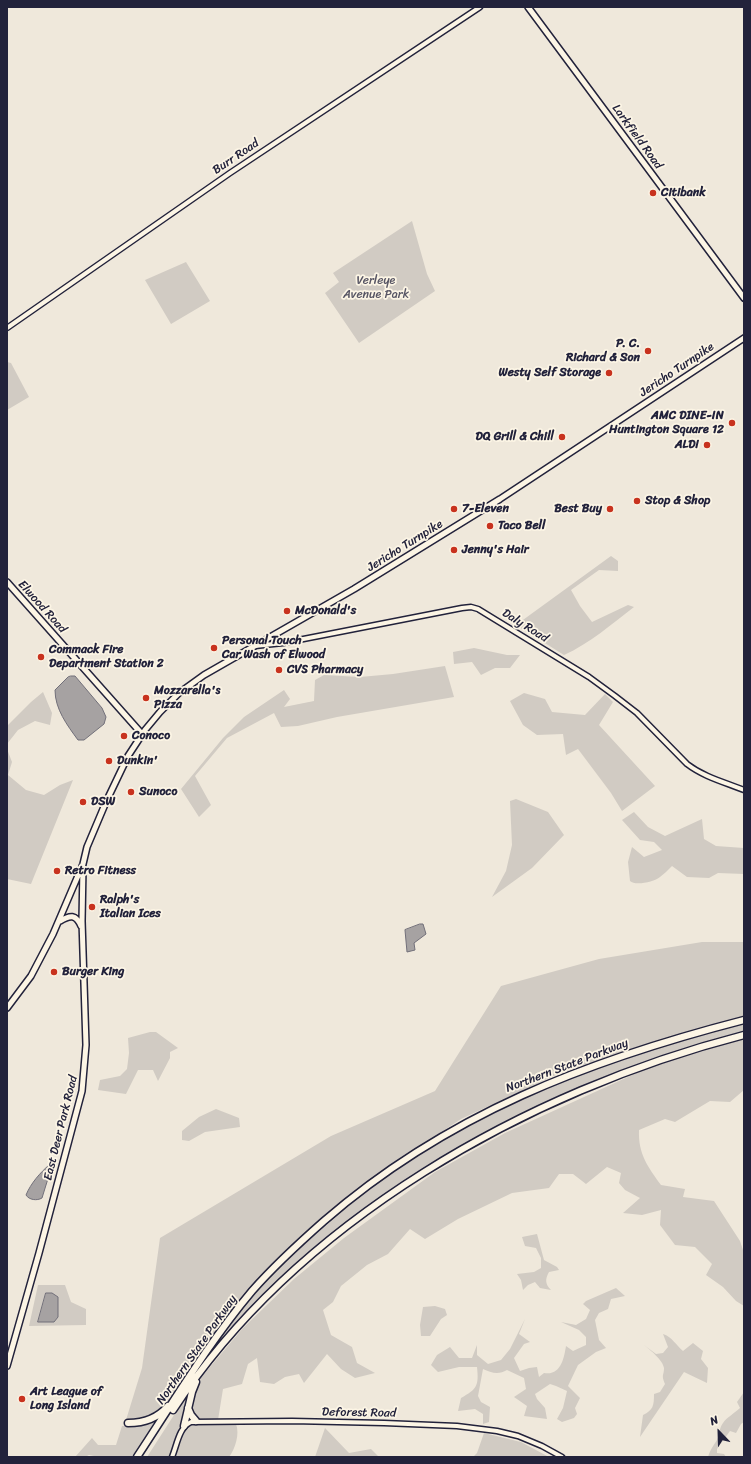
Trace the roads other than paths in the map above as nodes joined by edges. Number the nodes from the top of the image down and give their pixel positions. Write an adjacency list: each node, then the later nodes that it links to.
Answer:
1 (480, 7): 4 (street, Burr Road)
2 (528, 7): 3 (main road, Larkfield Road)
3 (744, 298)
4 (7, 328)
5 (744, 338): 7 (main road, Jericho Turnpike)
6 (7, 582): 8 (main road, Elwood Road)
7 (255, 646): 8 (main road, Jericho Turnpike); 9 (street, Daly Road)
8 (142, 734): 10 (main road, Jericho Turnpike)
9 (744, 790)
10 (83, 864): 11 (main road); 12 (main road, East Deer Park Road)
11 (60, 921): 12 (main road); 13 (main road)
12 (82, 929): 17 (main road, East Deer Park Road)
13 (7, 1008)
14 (744, 1020): 18 (highway, Northern State Parkway)
15 (744, 1035): 16 (highway, Northern State Parkway)
16 (215, 1354): 19 (highway); 24 (highway, Northern State Parkway)
17 (7, 1366)
18 (182, 1389): 21 (highway); 23 (highway, Northern State Parkway)
19 (188, 1407): 20 (highway); 22 (highway)
20 (196, 1422): 22 (street, Deforest Road); 26 (street, Deforest Road)
21 (128, 1423)
22 (184, 1426): 25 (street)
23 (138, 1457)
24 (142, 1457)
25 (172, 1457)
26 (562, 1457)

